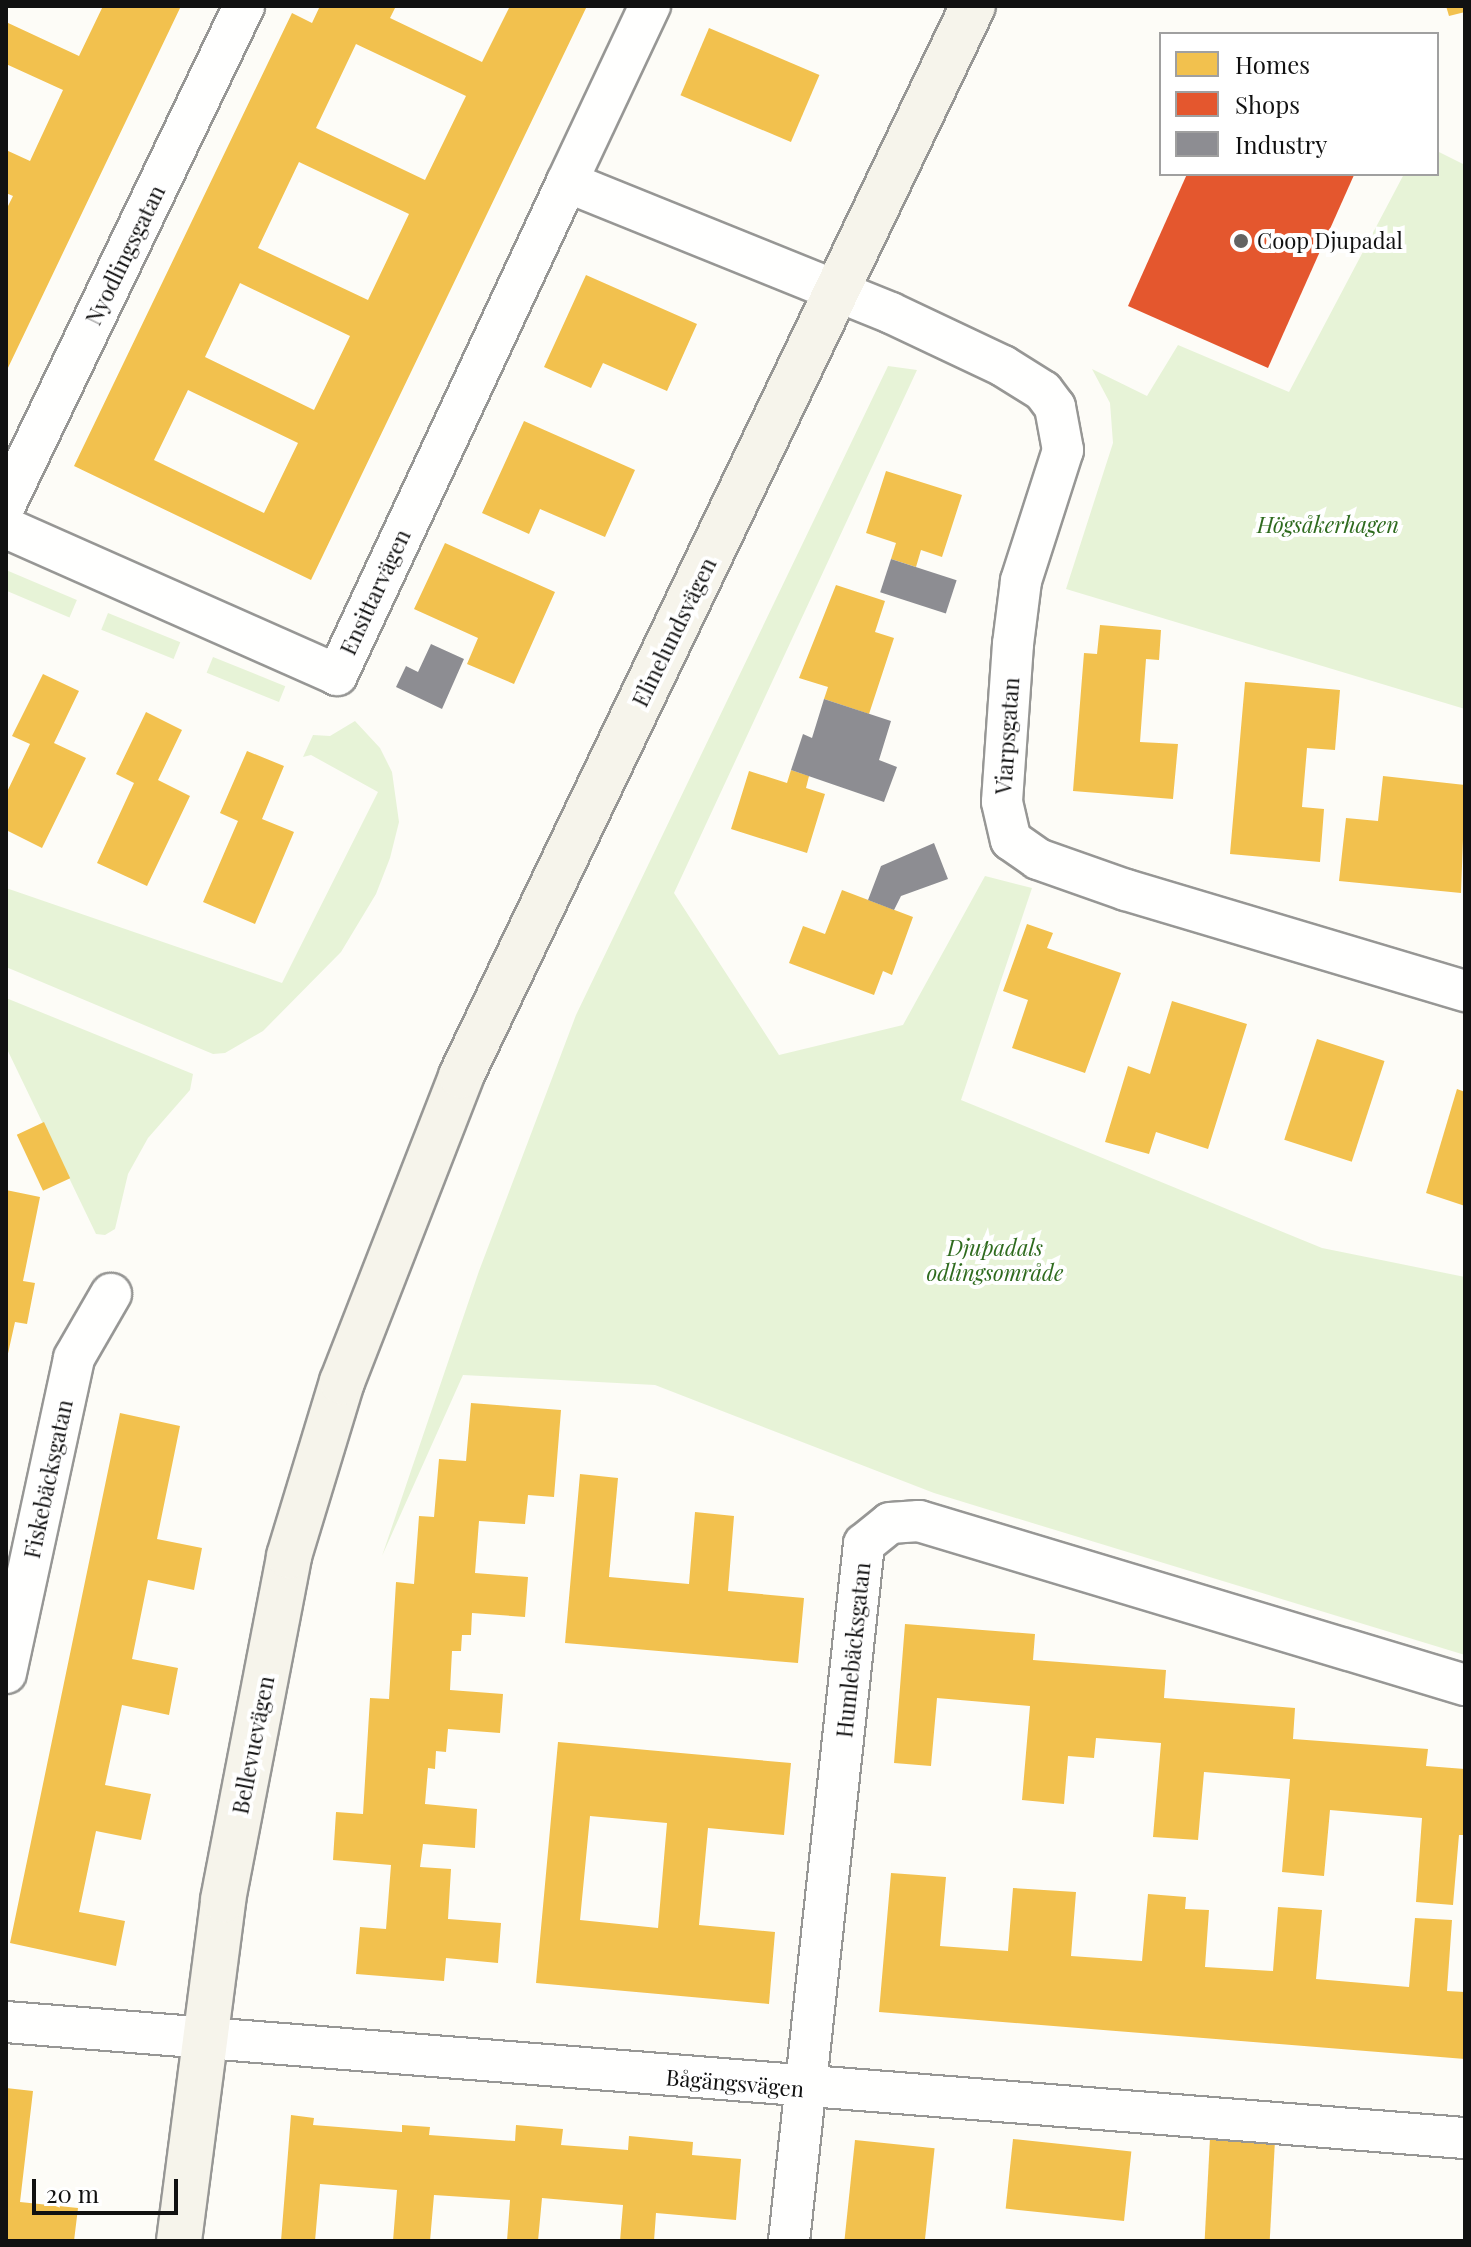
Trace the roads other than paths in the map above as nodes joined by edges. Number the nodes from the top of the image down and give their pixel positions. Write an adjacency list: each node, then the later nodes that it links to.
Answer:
1 (244, 6): 6 (street, Nyodlingsgatan)
2 (650, 6): 4 (street, Ensittarvägen)
3 (973, 6): 5 (street, Elinelundsvägen)
4 (567, 182): 5 (street); 7 (street, Ensittarvägen)
5 (837, 292): 8 (street, Viarpsgatan); 9 (street, Elinelundsvägen)
6 (6, 503)
7 (6, 528)
8 (1465, 991)
9 (385, 1263): 14 (street, Bellevuevägen)
10 (111, 1294): 11 (street, Fiskebäcksgatan)
11 (6, 1673)
12 (1465, 1685): 15 (street, Humlebäcksgatan)
13 (6, 2022): 14 (street, Bågängsvägen)
14 (201, 2040): 15 (street, Bågängsvägen); 17 (street, Bellevuevägen)
15 (809, 2089): 16 (street, Bågängsvägen); 18 (street, Humlebäcksgatan)
16 (1465, 2138)
17 (179, 2241)
18 (789, 2241)

